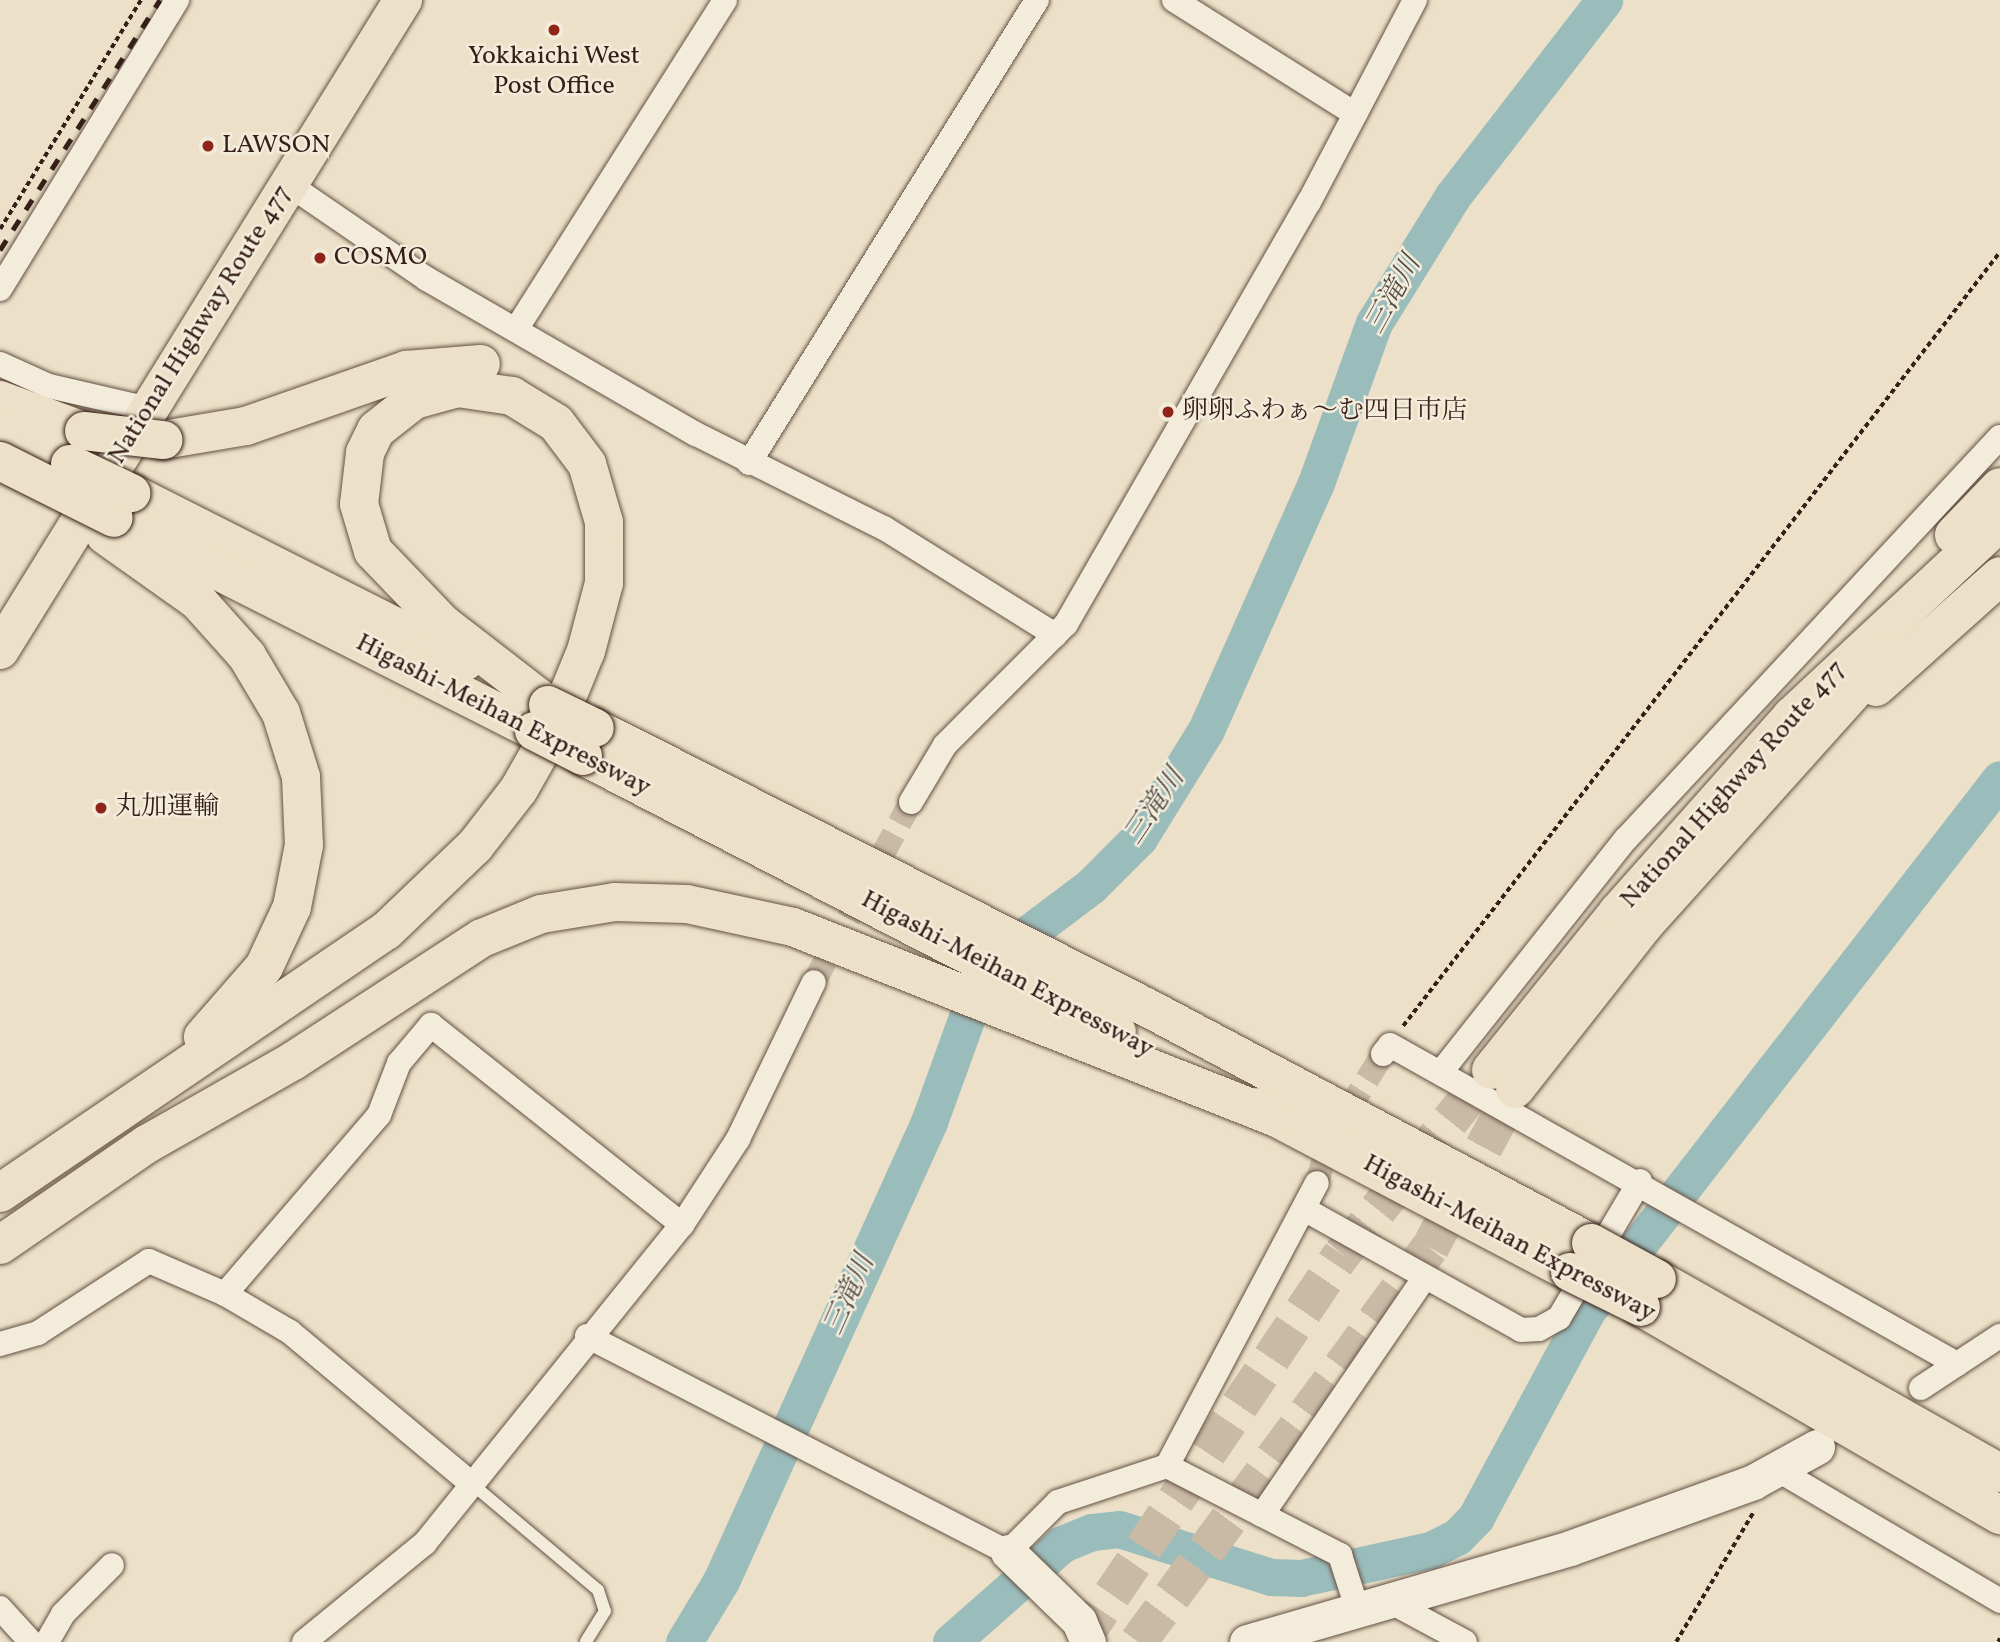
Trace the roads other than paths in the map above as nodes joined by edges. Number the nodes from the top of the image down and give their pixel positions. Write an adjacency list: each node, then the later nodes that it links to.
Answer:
1 (177, 0): 9 (street)
2 (403, 0): 8 (highway, National Highway Route 477)
3 (725, 0): 10 (street)
4 (1037, 0): 18 (street)
5 (1174, 0): 7 (street)
6 (1415, 0): 7 (street)
7 (1355, 114): 25 (street)
8 (288, 184): 10 (street); 13 (highway, National Highway Route 477)
9 (0, 289)
10 (517, 328): 18 (street)
11 (0, 363): 13 (street)
12 (0, 400): 16 (highway)
13 (156, 425): 16 (highway, bridge); 26 (highway, National Highway Route 477); 36 (highway)
14 (0, 428): 16 (highway, Higashi-Meihan Expressway)
15 (2000, 437): 34 (street)
16 (77, 447): 21 (highway, Higashi-Meihan Expressway, bridge)
17 (0, 461): 21 (highway, Higashi-Meihan Expressway, bridge)
18 (749, 463): 25 (street)
19 (0, 469): 21 (highway)
20 (2000, 487): 27 (highway)
21 (117, 515): 28 (highway, Higashi-Meihan Expressway); 35 (highway)
22 (2000, 522): 27 (highway, National Highway Route 477)
23 (2000, 552): 29 (highway, National Highway Route 477)
24 (2000, 576): 29 (highway)
25 (1055, 635): 30 (street)
26 (0, 650)
27 (1792, 716): 29 (highway, National Highway Route 477)
28 (541, 718): 32 (highway, Higashi-Meihan Expressway, bridge); 35 (highway)
29 (1796, 758)
30 (911, 802)
31 (814, 982): 41 (street)
32 (1130, 1033): 36 (highway); 43 (highway, Higashi-Meihan Expressway); 43 (highway, Higashi-Meihan Expressway)
33 (1386, 1049): 34 (street)
34 (1441, 1072): 38 (street)
35 (125, 1104): 39 (highway)
36 (148, 1143): 42 (highway)
37 (1317, 1183): 40 (street)
38 (1650, 1186): 44 (street); 50 (street)
39 (0, 1193)
40 (1304, 1209): 44 (street); 53 (street)
41 (682, 1225): 46 (street); 47 (street)
42 (0, 1245)
43 (1581, 1258): 45 (highway, Higashi-Meihan Expressway, bridge)
44 (1425, 1277): 57 (street)
45 (1649, 1293): 55 (highway, Higashi-Meihan Expressway); 58 (highway, Higashi-Meihan Expressway)
46 (225, 1294): 49 (street); 56 (street)
47 (587, 1336): 56 (street); 59 (street)
48 (2000, 1336): 50 (street)
49 (0, 1344)
50 (1957, 1364): 51 (street)
51 (1921, 1388)
52 (1816, 1447): 54 (street)
53 (1167, 1466): 57 (street); 59 (street)
54 (1778, 1470): 61 (street); 62 (street)
55 (2000, 1473)
56 (472, 1484): 66 (street); 67 (lane)
57 (1262, 1515): 61 (street)
58 (2000, 1515)
59 (1014, 1557): 68 (street)
60 (112, 1565): 65 (street)
61 (1366, 1599): 69 (street); 70 (street)
62 (2000, 1601)
63 (0, 1608): 64 (street)
64 (31, 1642)
65 (47, 1642)
66 (304, 1642)
67 (586, 1642)
68 (1088, 1642)
69 (1247, 1642)
70 (1465, 1642)

